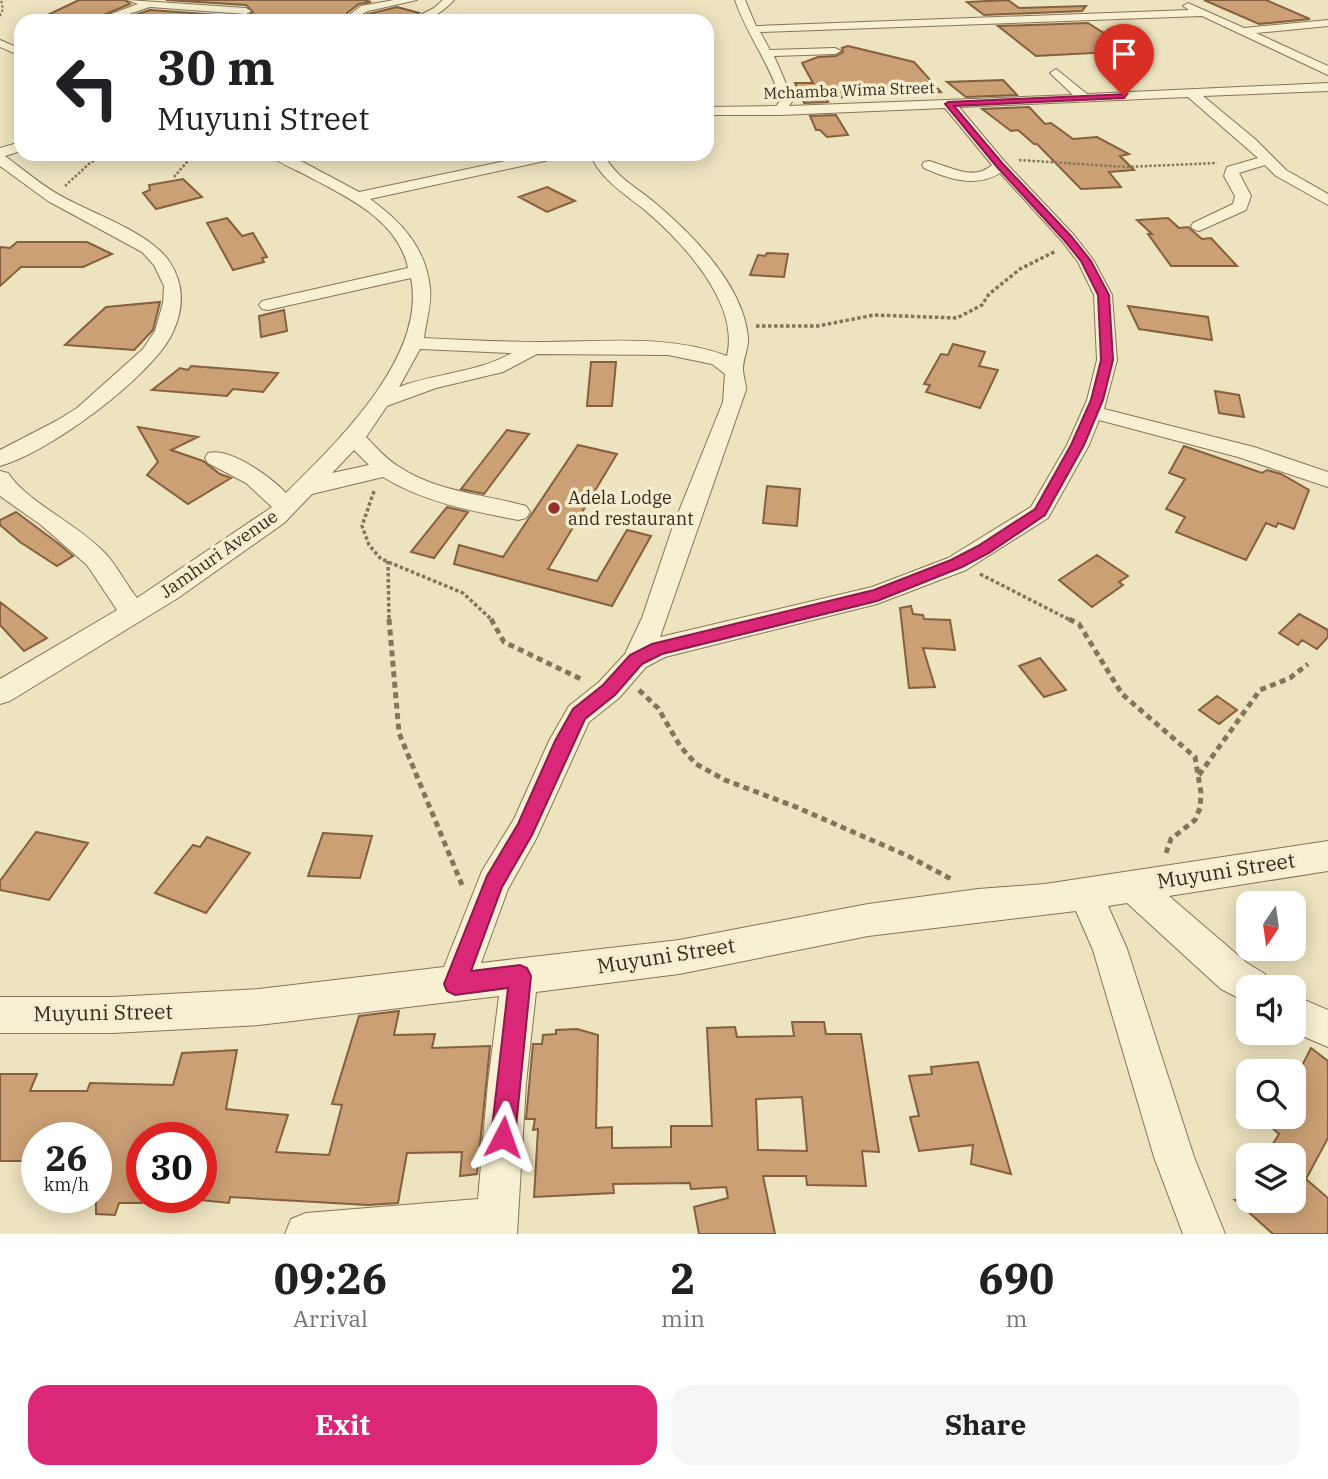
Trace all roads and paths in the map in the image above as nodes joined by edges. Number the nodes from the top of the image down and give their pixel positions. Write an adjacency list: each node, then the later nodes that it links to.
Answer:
1 (1, 0): 14 (path)
2 (132, 0): 7 (street)
3 (412, 0): 12 (street)
4 (449, 0): 13 (street)
5 (740, 0): 18 (street)
6 (1174, 0): 10 (street)
7 (149, 4): 8 (street); 11 (street)
8 (246, 11)
9 (966, 11): 16 (street)
10 (1204, 13): 15 (street); 19 (street)
11 (118, 14)
12 (356, 14)
13 (429, 14)
14 (0, 16)
15 (1000, 20): 16 (street); 20 (street)
16 (983, 21): 18 (street)
17 (1328, 23): 19 (street)
18 (752, 29): 22 (street)
19 (1245, 31): 23 (street)
20 (1008, 32)
21 (835, 51): 22 (street)
22 (769, 53): 30 (street)
23 (1328, 71)
24 (1056, 73): 27 (street)
25 (1328, 88): 26 (street, Mchamba Wima Street)
26 (1191, 93): 27 (street, Mchamba Wima Street); 32 (street)
27 (1084, 98): 28 (street, Mchamba Wima Street)
28 (948, 104): 30 (street, Mchamba Wima Street); 38 (street)
29 (714, 111): 30 (street, Mchamba Wima Street)
30 (780, 111)
31 (0, 159): 43 (street)
32 (1269, 160): 39 (street); 44 (street)
33 (93, 161): 43 (path)
34 (188, 161): 41 (path)
35 (289, 161): 42 (street, Jamhuri Avenue)
36 (525, 161): 42 (street)
37 (600, 161): 49 (street)
38 (997, 162): 39 (path); 40 (street); 46 (street)
39 (1251, 164): 45 (street)
40 (929, 165)
41 (174, 177)
42 (357, 197): 47 (street, Jamhuri Avenue)
43 (53, 198): 59 (street)
44 (1328, 200)
45 (1199, 226)
46 (1073, 244): 49 (path); 56 (street)
47 (417, 271): 48 (street); 50 (street, Jamhuri Avenue)
48 (268, 305)
49 (735, 324): 53 (street)
50 (414, 342): 51 (street); 52 (street, Jamhuri Avenue)
51 (532, 348): 53 (street); 54 (street)
52 (402, 363): 54 (street); 55 (street, Jamhuri Avenue)
53 (733, 370): 70 (street)
54 (433, 383): 55 (street)
55 (379, 402): 57 (street, Jamhuri Avenue)
56 (1092, 412): 62 (street); 67 (street)
57 (353, 437): 60 (street); 63 (street, Jamhuri Avenue)
58 (216, 458): 64 (street)
59 (0, 459)
60 (383, 470): 63 (street); 65 (street); 66 (path)
61 (0, 478): 68 (street)
62 (1328, 480)
63 (305, 488): 64 (street, Jamhuri Avenue)
64 (285, 507): 68 (street, Jamhuri Avenue)
65 (518, 512)
66 (388, 561): 70 (path); 78 (path)
67 (957, 564): 70 (street); 72 (path)
68 (133, 613): 71 (street, Jamhuri Avenue)
69 (1308, 664): 72 (path)
70 (623, 675): 77 (path); 78 (street)
71 (0, 693)
72 (1198, 776): 74 (path)
73 (1328, 856): 74 (street, Muyuni Street)
74 (1167, 880): 75 (street, Muyuni Street)
75 (1132, 886): 76 (street, Muyuni Street); 80 (street)
76 (1085, 893): 77 (street, Muyuni Street); 87 (street)
77 (978, 905): 79 (street, Muyuni Street)
78 (477, 925): 81 (street)
79 (520, 976): 81 (street, Muyuni Street); 85 (street)
80 (1236, 977)
81 (455, 984): 82 (street, Muyuni Street)
82 (0, 1015)
83 (1306, 1019): 84 (street)
84 (1328, 1029)
85 (497, 1226): 86 (street)
86 (306, 1234)
87 (1204, 1234)

